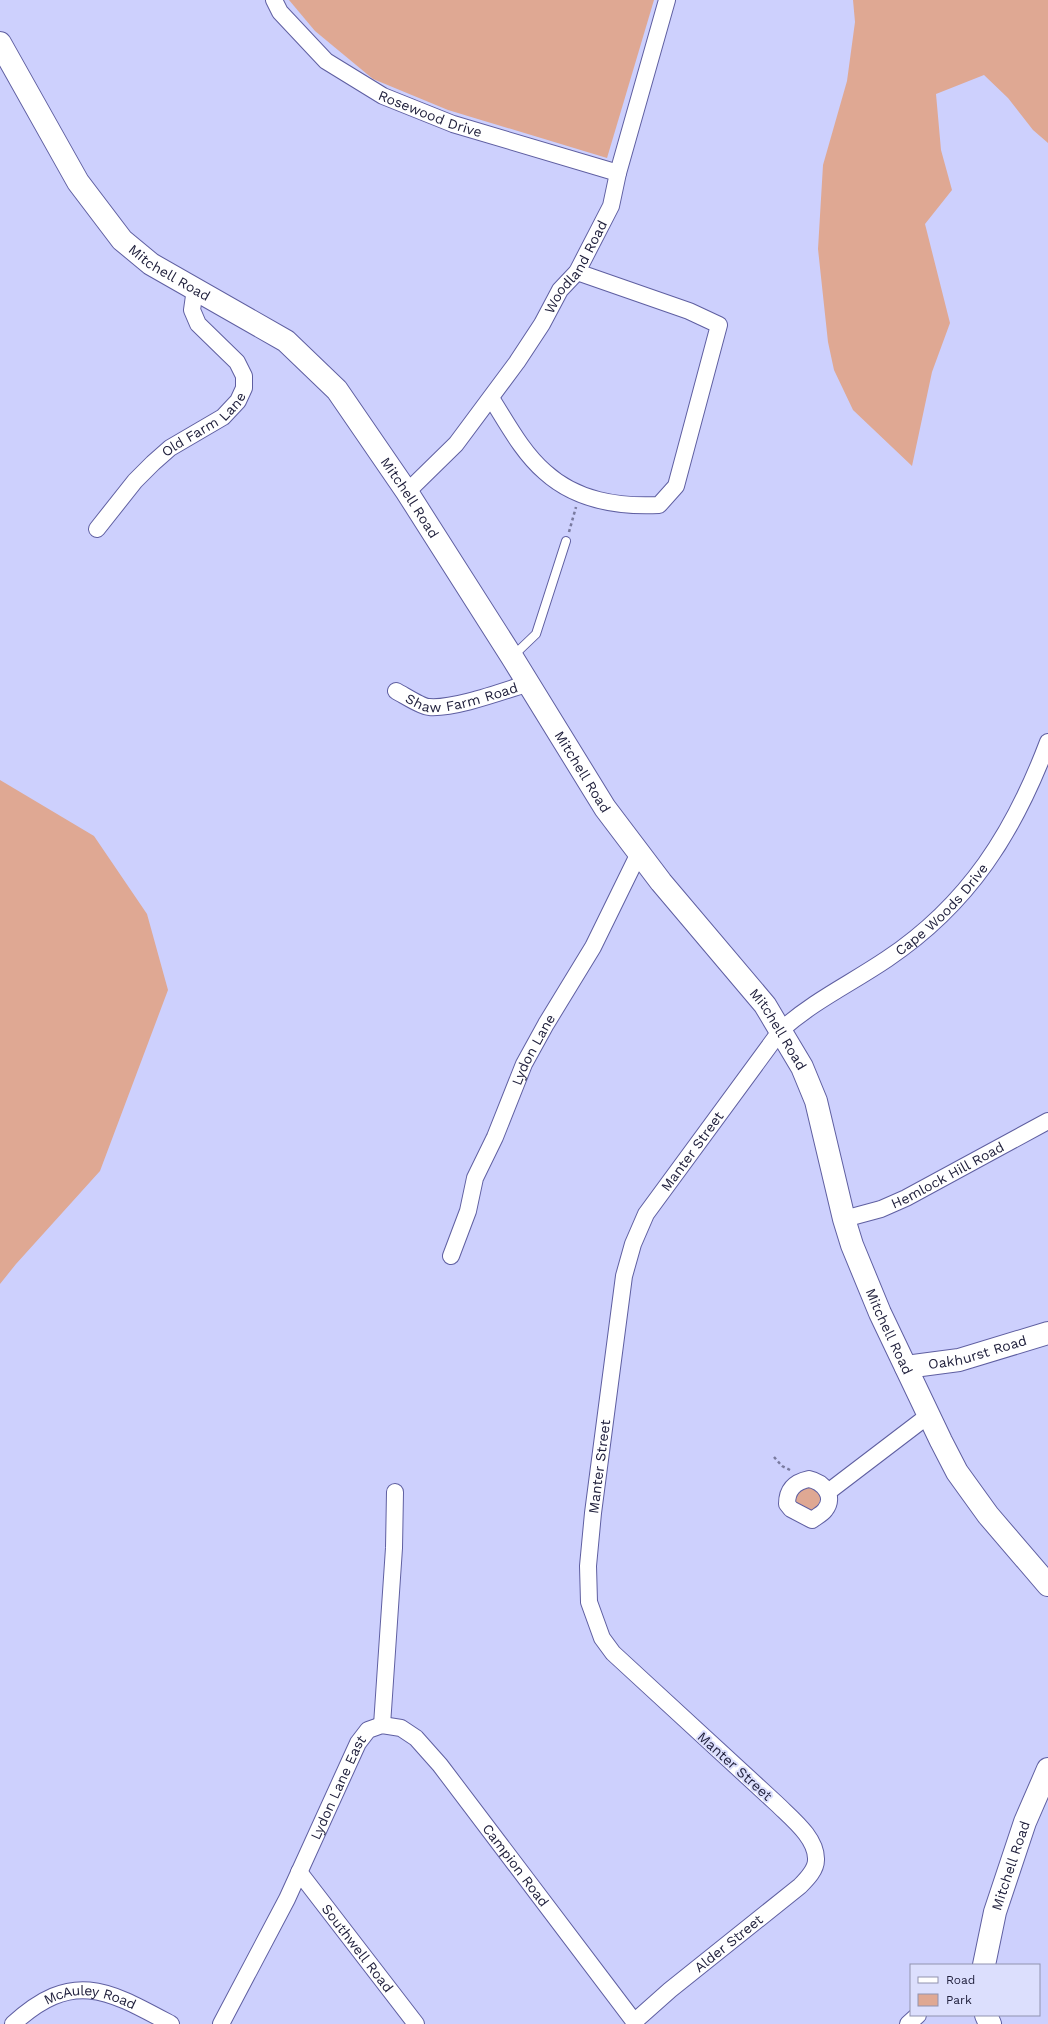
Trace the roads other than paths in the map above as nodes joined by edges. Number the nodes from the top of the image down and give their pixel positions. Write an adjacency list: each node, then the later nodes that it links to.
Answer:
1 (274, 0): 4 (street, Rosewood Drive)
2 (667, 0): 4 (street, Woodland Road)
3 (0, 43): 6 (street, Mitchell Road)
4 (618, 173): 5 (street, Woodland Road)
5 (577, 272): 7 (street, Woodland Road); 7 (street)
6 (195, 289): 8 (street, Mitchell Road); 9 (street, Old Farm Lane)
7 (491, 398): 8 (street, Woodland Road)
8 (407, 492): 11 (street, Mitchell Road)
9 (97, 529)
10 (566, 541): 11 (lane)
11 (512, 657): 12 (street, Mitchell Road)
12 (529, 683): 13 (street, Shaw Farm Road); 15 (street, Mitchell Road)
13 (396, 691)
14 (1048, 742): 16 (street, Cape Woods Drive)
15 (639, 853): 16 (street, Mitchell Road); 19 (street, Lydon Lane)
16 (781, 1030): 18 (street, Mitchell Road); 28 (street, Manter Street)
17 (1048, 1121): 18 (street, Hemlock Hill Road)
18 (844, 1219): 21 (street, Mitchell Road)
19 (451, 1256)
20 (1048, 1333): 21 (street, Oakhurst Road)
21 (906, 1367): 22 (street, Mitchell Road)
22 (929, 1415): 24 (street); 25 (street, Mitchell Road)
23 (395, 1492): 26 (street, Lydon Lane East)
24 (828, 1492): 24 (street)
25 (1048, 1585)
26 (382, 1725): 29 (street, Lydon Lane East); 32 (street, Campion Road)
27 (1048, 1769): 30 (street, Mitchell Road)
28 (816, 1860): 32 (street, Alder Street)
29 (299, 1872): 35 (street, Lydon Lane East); 36 (street, Southwell Road)
30 (982, 1963)
31 (917, 2016): 37 (street)
32 (635, 2023)
33 (13, 2024): 34 (street, McAuley Road)
34 (171, 2024)
35 (220, 2024)
36 (416, 2024)
37 (908, 2024)

